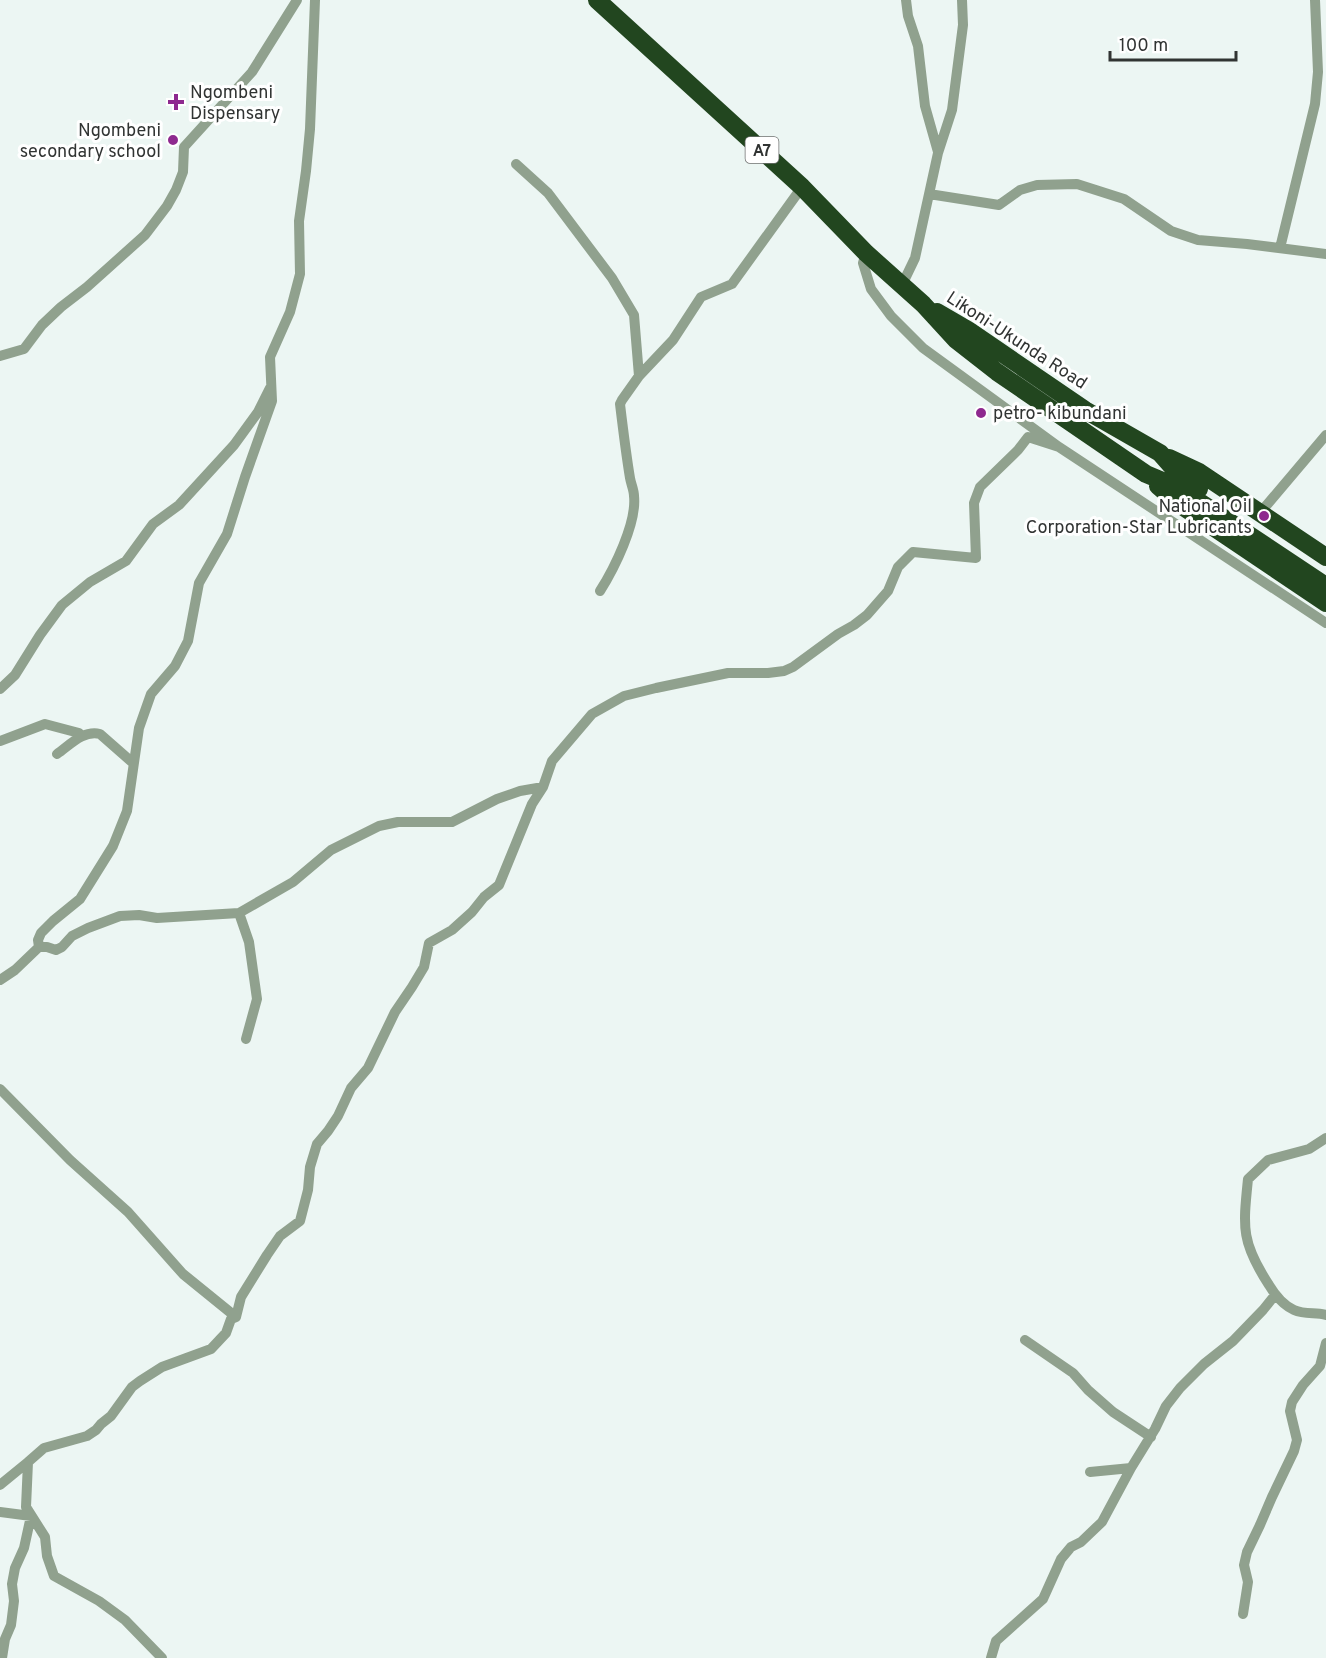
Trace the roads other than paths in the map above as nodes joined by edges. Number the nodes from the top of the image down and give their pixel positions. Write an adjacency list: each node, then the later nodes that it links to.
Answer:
1 (297, 0): 16 (street)
2 (315, 0): 18 (street)
3 (597, 0): 9 (highway, Likoni-Ukunda Road / A7)
4 (906, 0): 7 (street)
5 (962, 0): 7 (street)
6 (1316, 0): 11 (street)
7 (938, 153): 10 (street)
8 (516, 164): 17 (street)
9 (802, 187): 12 (highway, Likoni-Ukunda Road / A7); 17 (street)
10 (929, 195): 11 (street); 14 (street)
11 (1280, 248): 13 (street)
12 (866, 253): 14 (highway, Likoni-Ukunda Road / A7); 20 (street)
13 (1326, 254)
14 (902, 285): 15 (highway, Likoni-Ukunda Road / A7)
15 (923, 304): 21 (highway, Likoni-Ukunda Road / A7); 22 (highway, Likoni-Ukunda Road / A7)
16 (0, 356)
17 (639, 375): 28 (street)
18 (271, 385): 31 (street); 35 (street)
19 (1326, 435): 24 (street)
20 (1059, 447): 30 (street); 36 (street)
21 (1160, 453): 23 (highway, Likoni-Ukunda Road / A7); 24 (highway)
22 (1146, 474): 23 (highway, Likoni-Ukunda Road / A7); 29 (highway)
23 (1180, 483): 26 (highway, Likoni-Ukunda Road / A7); 27 (highway, Likoni-Ukunda Road / A7)
24 (1260, 513): 25 (highway)
25 (1326, 557)
26 (1326, 572)
27 (1326, 586)
28 (600, 591)
29 (1326, 603)
30 (1326, 623)
31 (0, 689)
32 (81, 736): 33 (street); 34 (street); 35 (street)
33 (0, 741)
34 (57, 754)
35 (133, 763): 38 (street)
36 (543, 787): 37 (street); 45 (street)
37 (239, 913): 38 (street); 40 (street)
38 (39, 946): 39 (street)
39 (0, 980)
40 (246, 1039)
41 (0, 1089): 45 (street)
42 (1326, 1138): 43 (street)
43 (1275, 1294): 44 (street); 48 (street)
44 (1326, 1316)
45 (236, 1317): 49 (street)
46 (1025, 1340): 48 (street)
47 (1326, 1343): 55 (street)
48 (1151, 1437): 50 (street)
49 (28, 1462): 52 (street); 54 (street)
50 (1131, 1468): 51 (street); 58 (street)
51 (1090, 1472)
52 (0, 1485)
53 (0, 1512): 54 (street)
54 (31, 1516): 56 (street); 57 (street)
55 (1243, 1614)
56 (2, 1658)
57 (162, 1658)
58 (991, 1658)

